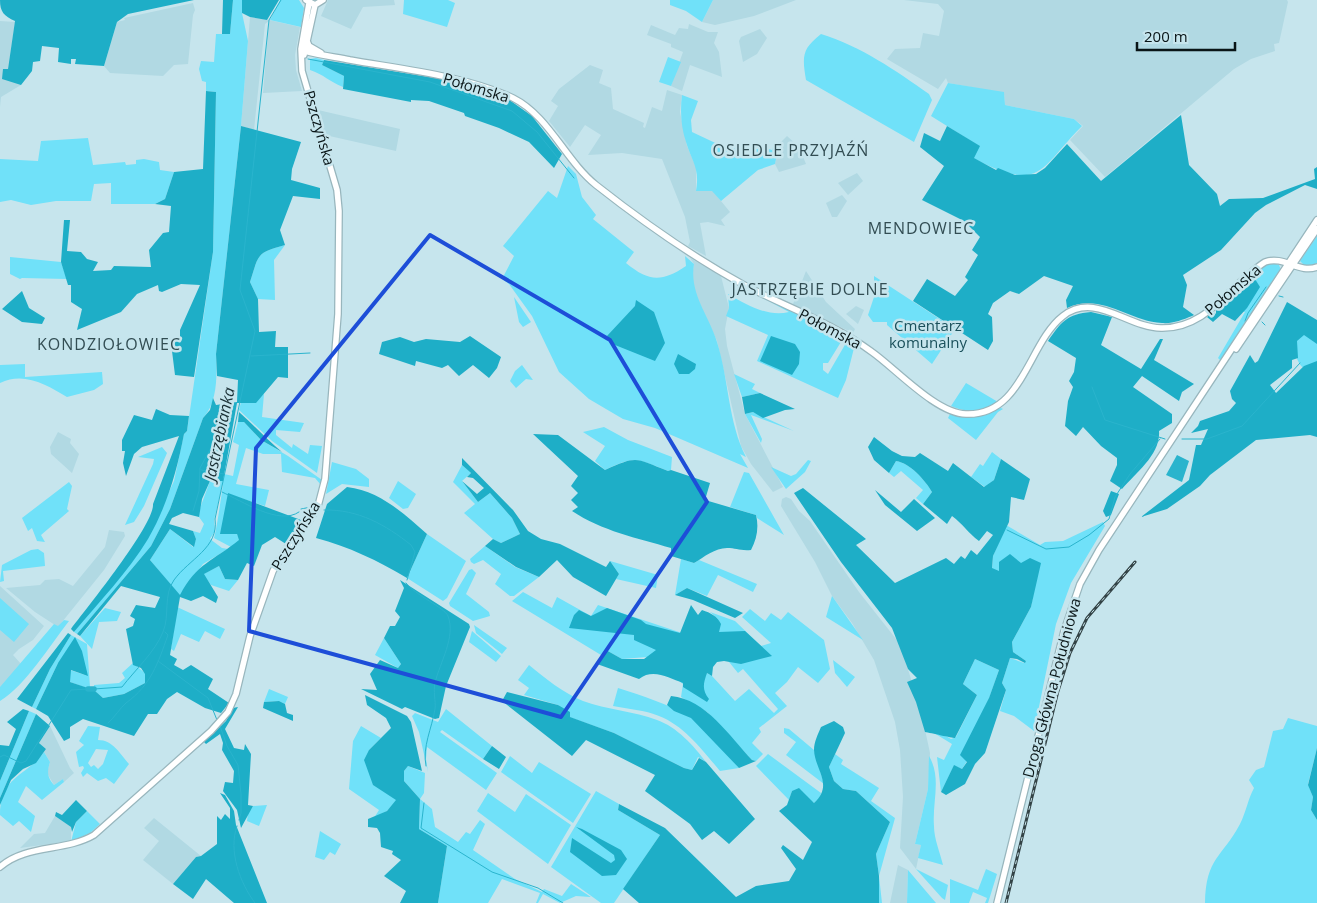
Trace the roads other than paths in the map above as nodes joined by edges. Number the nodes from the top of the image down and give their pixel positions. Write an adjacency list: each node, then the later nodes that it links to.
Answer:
1 (323, 0): 3 (street)
2 (307, 2): 3 (street); 4 (street, Pszczyńska)
3 (315, 5): 4 (street, Pszczyńska)
4 (305, 41): 5 (street, Pszczyńska); 6 (street, Połomska); 7 (street, Pszczyńska)
5 (305, 51): 6 (street, Połomska); 7 (street, Pszczyńska)
6 (323, 54): 10 (street, Połomska)
7 (304, 77): 12 (street, Pszczyńska)
8 (1317, 220): 10 (street, Droga Główna Południowa)
9 (1317, 229): 10 (street, Droga Główna Południowa)
10 (1290, 264): 11 (street, Połomska); 13 (street, Droga Główna Południowa)
11 (1317, 267)
12 (0, 867)
13 (997, 903)

